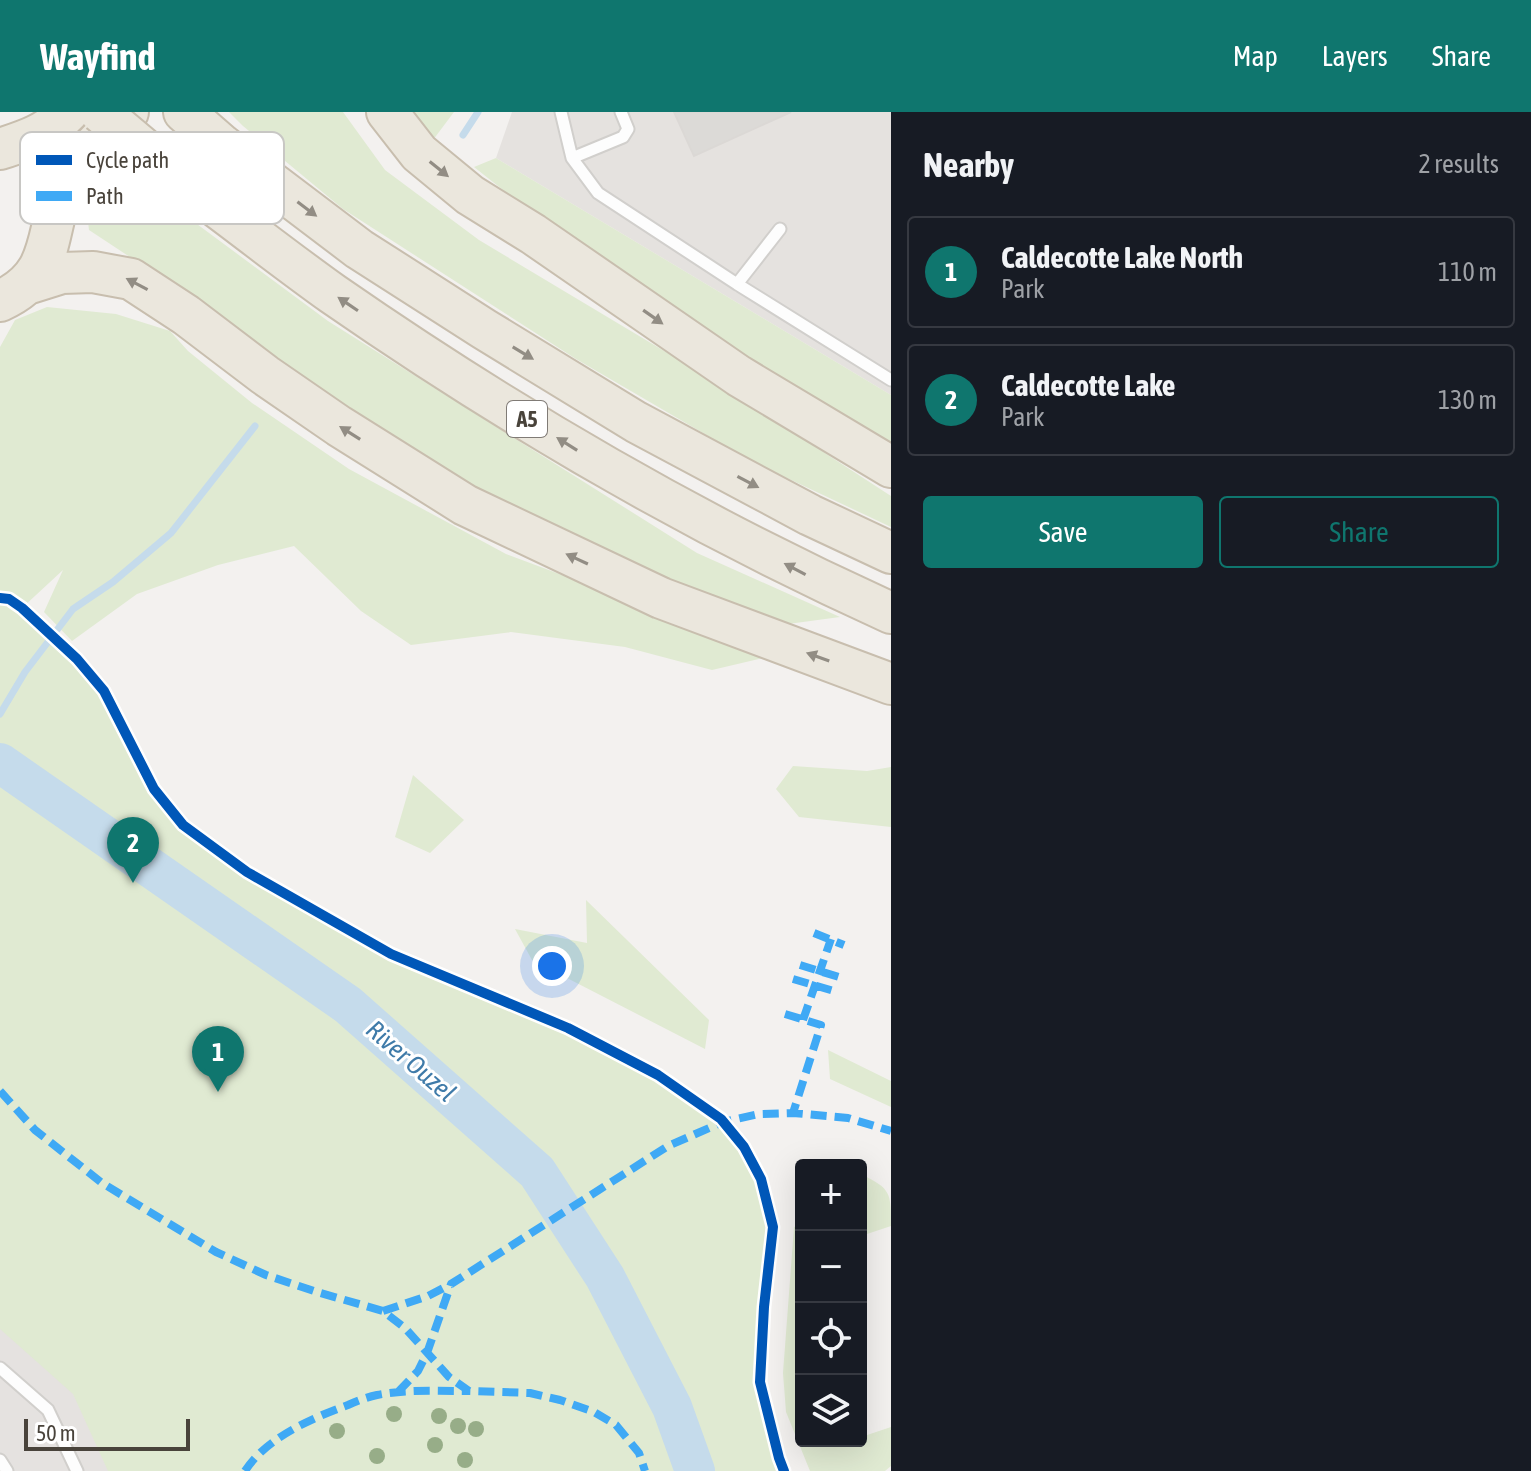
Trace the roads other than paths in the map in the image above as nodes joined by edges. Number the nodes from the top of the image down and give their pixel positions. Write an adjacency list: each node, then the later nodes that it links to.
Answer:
1 (68, 112): 8 (highway)
2 (100, 112): 10 (highway, A5, one-way to 2, bridge)
3 (128, 112): 9 (highway)
4 (184, 112): 11 (highway, A5, one-way to 11)
5 (387, 112): 22 (highway, one-way to 22)
6 (561, 112): 14 (lane)
7 (621, 112): 14 (lane)
8 (43, 132)
9 (108, 132)
10 (124, 132)
11 (207, 132)
12 (20, 143): 13 (highway)
13 (0, 149)
14 (572, 158): 19 (lane)
15 (284, 192): 23 (highway, A5, one-way to 23)
16 (53, 224): 20 (highway)
17 (240, 224): 24 (highway, A5, one-way to 17, bridge)
18 (780, 229): 19 (lane)
19 (737, 284): 21 (lane)
20 (7, 297): 25 (highway, one-way to 20)
21 (891, 380)
22 (891, 467)
23 (891, 553)
24 (891, 613)
25 (891, 684)
26 (0, 1368): 29 (lane)
27 (0, 1460): 28 (lane)
28 (7, 1471)
29 (77, 1471)

